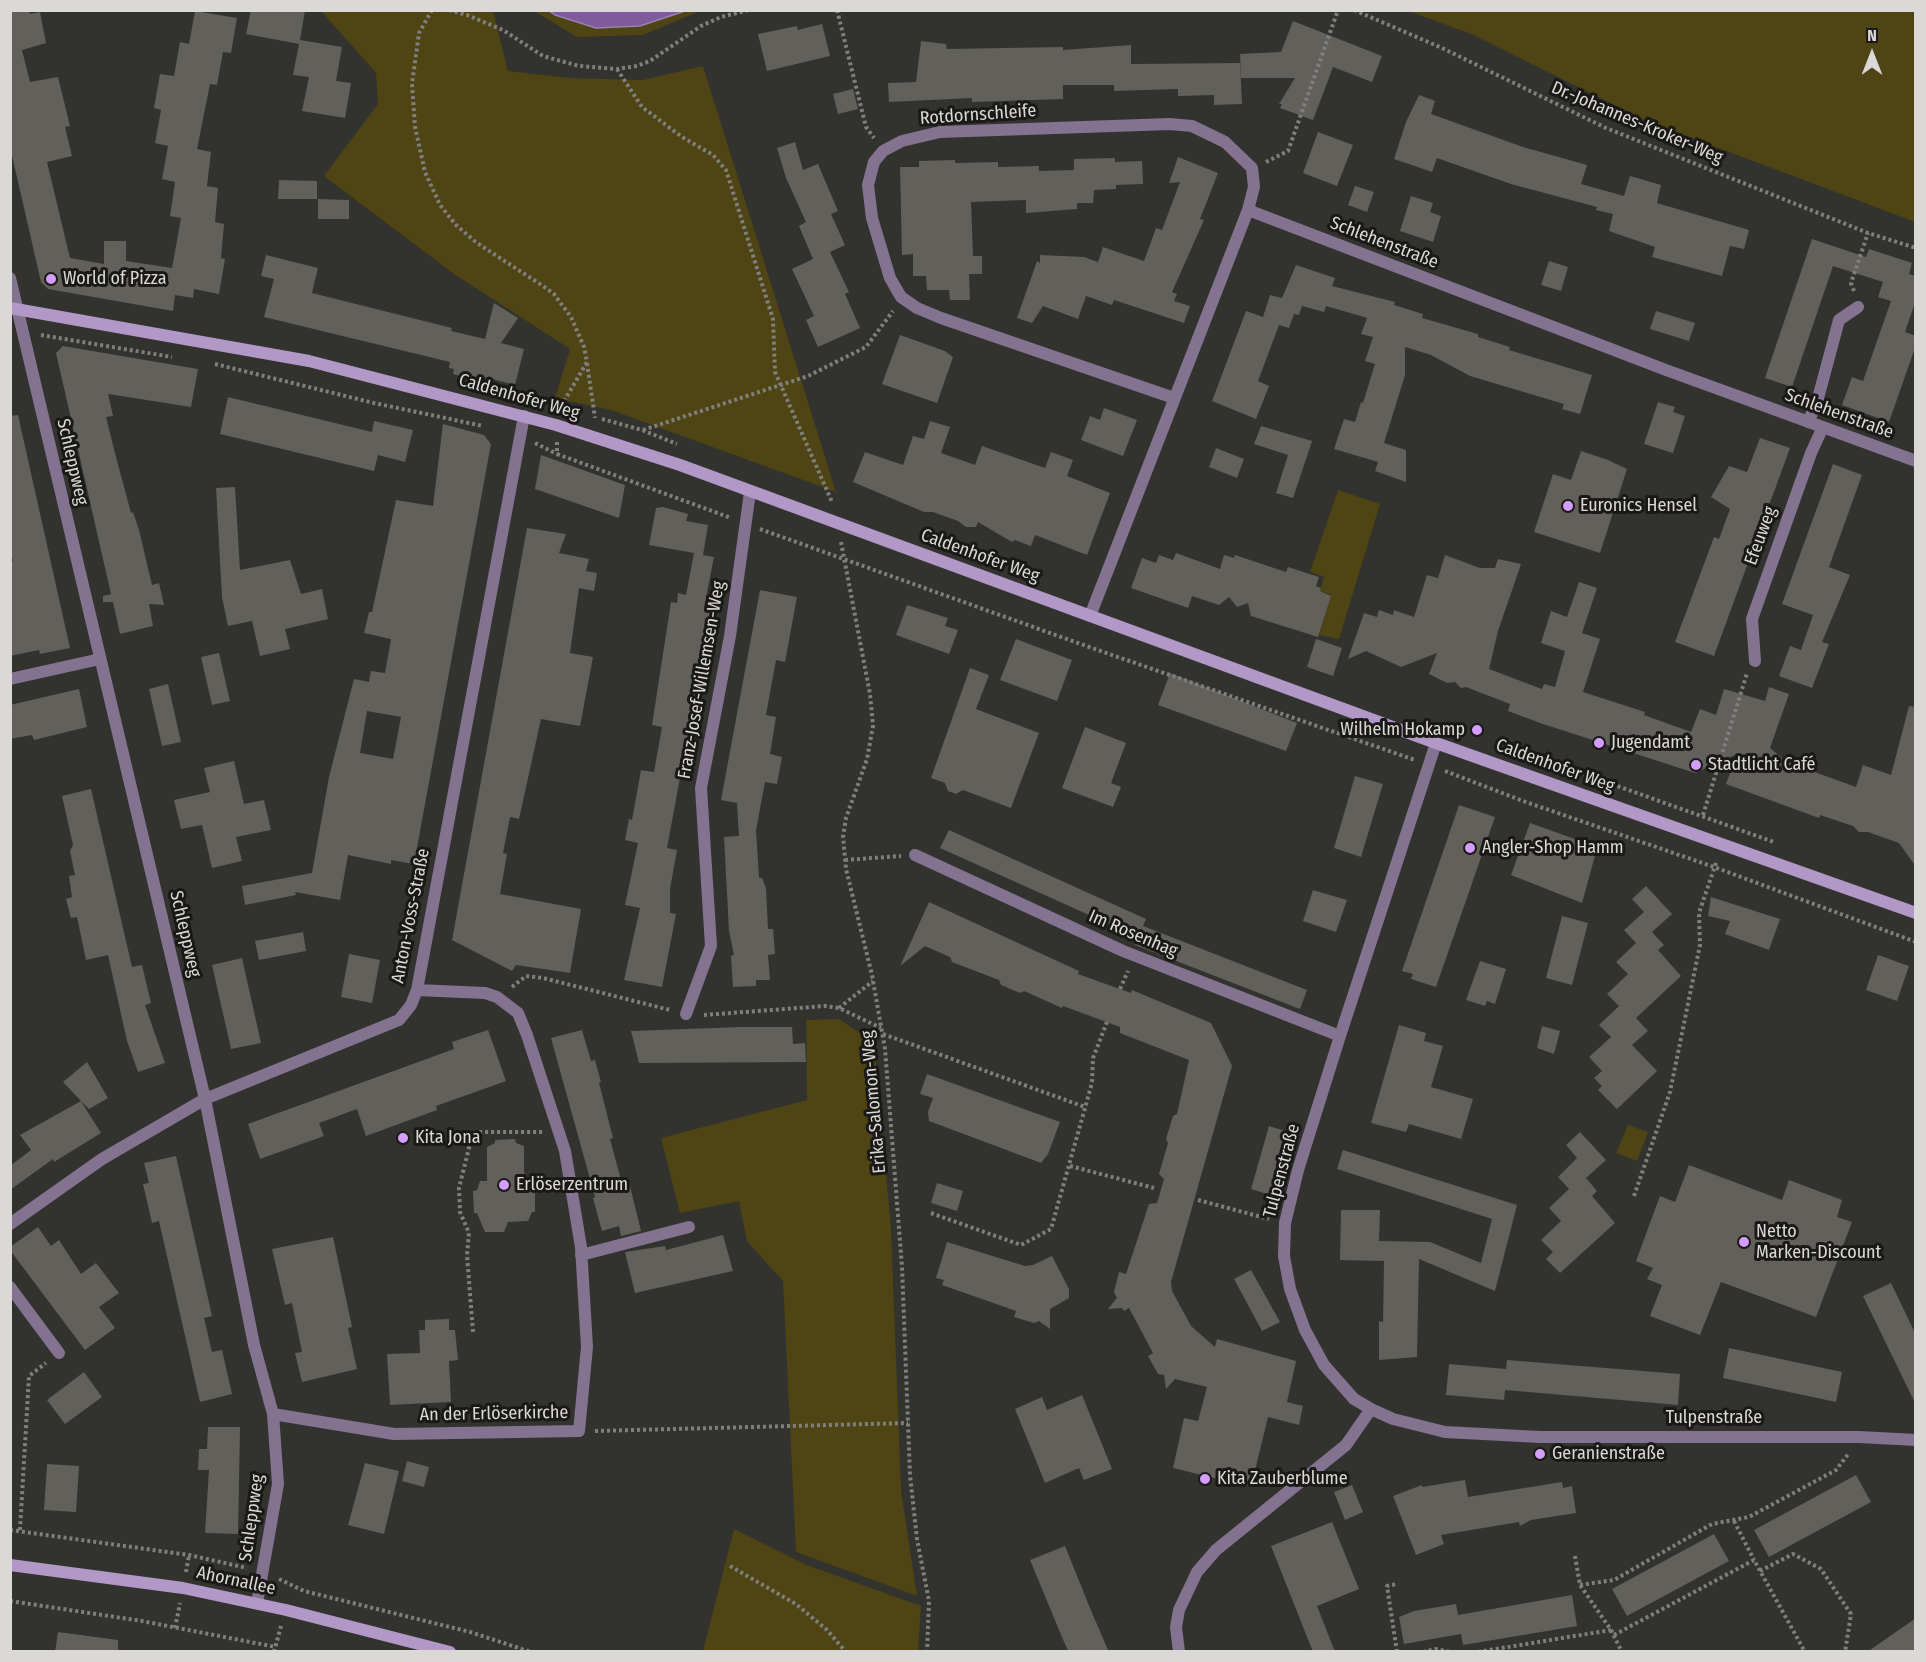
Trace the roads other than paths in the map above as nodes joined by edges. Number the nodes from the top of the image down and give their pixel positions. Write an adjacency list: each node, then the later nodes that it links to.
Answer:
1 (1248, 210): 5 (street); 5 (street, Rotdornschleife); 7 (street, Schlehenstraße)
2 (10, 279): 4 (street, Schleppweg)
3 (1858, 307): 7 (street)
4 (14, 308): 6 (street, Caldenhofer Weg); 12 (street, Schleppweg)
5 (1174, 398): 11 (street)
6 (524, 416): 10 (street, Caldenhofer Weg); 18 (street, Anton-Voss-Straße)
7 (1808, 422): 8 (street, Schlehenstraße)
8 (1823, 427): 9 (street, Schlehenstraße); 13 (street, Efeuweg)
9 (1916, 461)
10 (750, 492): 11 (street, Caldenhofer Weg); 19 (street, Franz-Josef-Willemsen-Weg)
11 (1090, 616): 15 (street, Caldenhofer Weg)
12 (100, 659): 14 (street); 21 (street, Schleppweg)
13 (1755, 661)
14 (10, 679)
15 (1436, 743): 17 (street, Caldenhofer Weg); 20 (street, Tulpenstraße)
16 (915, 855): 20 (street, Im Rosenhag)
17 (1916, 914)
18 (417, 990): 21 (street, Anton-Voss-Straße); 24 (street, An der Erlöserkirche)
19 (686, 1014)
20 (1340, 1036): 27 (street, Tulpenstraße)
21 (205, 1100): 22 (street, Anton-Voss-Straße); 28 (street, Schleppweg)
22 (10, 1224)
23 (689, 1227): 24 (street)
24 (581, 1255): 28 (street, An der Erlöserkirche)
25 (10, 1287): 26 (street)
26 (59, 1353)
27 (1371, 1409): 29 (street, Tulpenstraße); 33 (street)
28 (273, 1414): 31 (street, Schleppweg)
29 (1916, 1440)
30 (10, 1565): 31 (street, Ahornallee)
31 (257, 1603): 32 (street, Ahornallee)
32 (450, 1652)
33 (1179, 1652)

